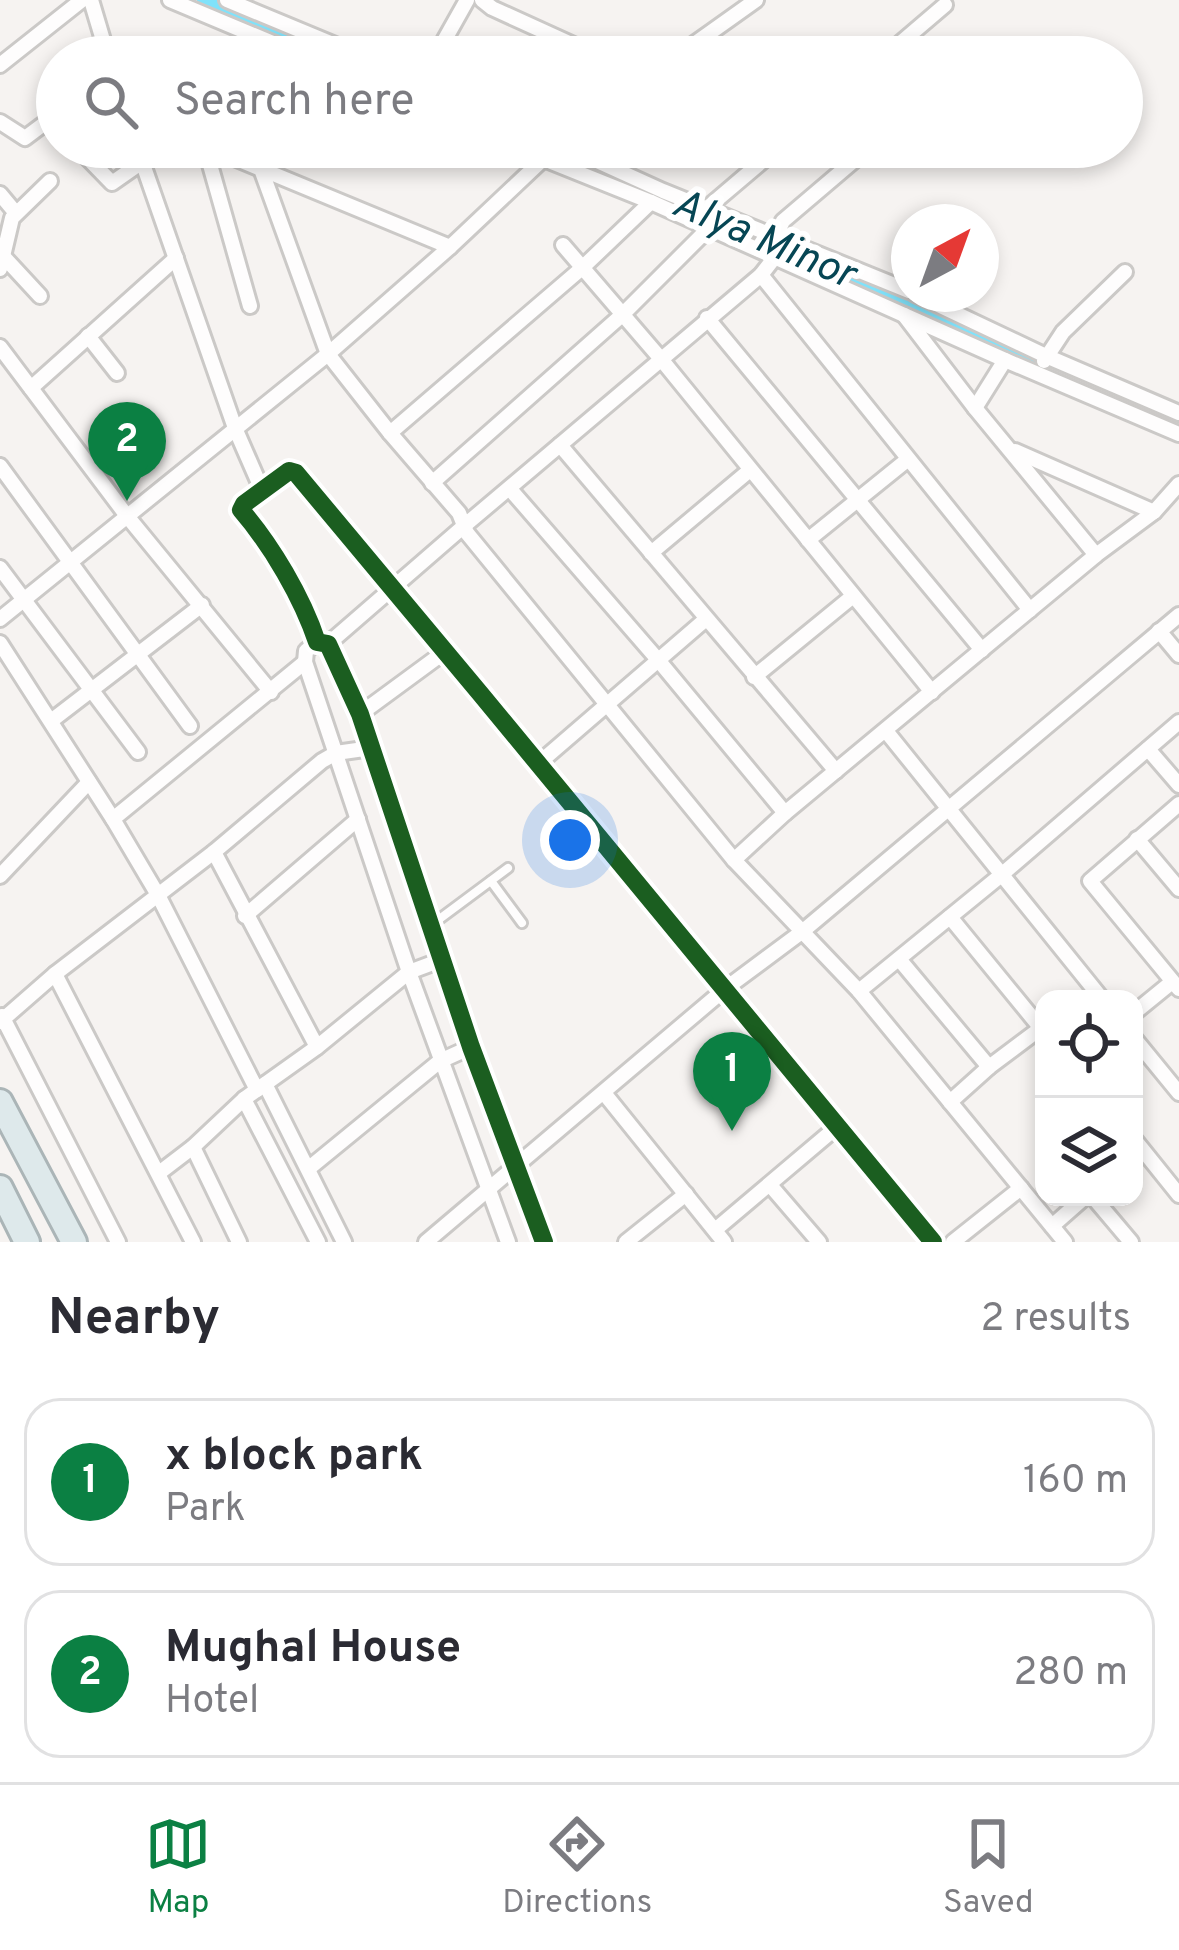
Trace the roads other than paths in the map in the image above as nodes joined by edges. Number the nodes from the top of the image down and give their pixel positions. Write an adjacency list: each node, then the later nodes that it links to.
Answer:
1 (82, 0): 10 (street)
2 (91, 0): 11 (street)
3 (170, 0): 12 (street)
4 (227, 0): 13 (street)
5 (467, 0): 14 (street)
6 (482, 0): 15 (street)
7 (756, 0): 16 (street)
8 (945, 5): 17 (street)
9 (36, 36): 18 (street)
10 (37, 36)
11 (102, 36)
12 (256, 36)
13 (314, 36)
14 (447, 36)
15 (554, 36)
16 (705, 36)
17 (909, 36)
18 (0, 65)
19 (0, 122): 20 (street)
20 (36, 131)
21 (97, 168): 22 (street)
22 (126, 168)
23 (144, 168): 41 (street)
24 (212, 168): 48 (street)
25 (533, 168): 39 (street)
26 (565, 168): 33 (street)
27 (613, 168): 34 (street)
28 (754, 168): 34 (street)
29 (845, 168): 37 (street)
30 (261, 169): 39 (street); 55 (street)
31 (50, 182): 35 (street)
32 (0, 194): 35 (street)
33 (651, 202): 36 (street); 43 (street)
34 (706, 209): 37 (street)
35 (15, 212): 42 (street)
36 (709, 228): 40 (street); 51 (street)
37 (777, 238): 40 (street); 46 (street)
38 (563, 245): 43 (street)
39 (450, 247): 55 (street)
40 (775, 256): 45 (street); 50 (street)
41 (176, 258): 53 (street); 63 (street)
42 (2, 263): 47 (street)
43 (582, 268): 51 (street); 64 (street)
44 (1125, 272): 58 (street)
45 (761, 275): 52 (street); 68 (street)
46 (891, 284)
47 (40, 296)
48 (250, 307)
49 (947, 312): 58 (street)
50 (904, 314): 57 (street); 61 (street)
51 (622, 315): 56 (street); 71 (street)
52 (707, 318): 56 (street); 75 (street)
53 (88, 335): 59 (street); 60 (street)
54 (0, 346): 60 (street)
55 (328, 354): 63 (street); 64 (street)
56 (661, 359): 66 (street); 70 (street)
57 (1005, 361): 58 (street); 61 (street)
58 (1042, 364): 62 (street); 65 (street)
59 (117, 374)
60 (32, 388): 77 (street)
61 (974, 407): 67 (street)
62 (1179, 412)
63 (236, 428): 74 (street); 77 (street)
64 (390, 434): 71 (street)
65 (1179, 434)
66 (560, 445): 73 (street); 80 (street)
67 (1011, 449): 76 (street); 81 (street)
68 (907, 460): 75 (street); 88 (street)
69 (0, 466): 82 (street)
70 (751, 470): 79 (street); 80 (street)
71 (431, 483): 78 (street)
72 (1179, 484): 76 (street)
73 (511, 489): 78 (street); 99 (street)
74 (262, 490): 84 (street); 93 (street)
75 (857, 499): 79 (street); 95 (street)
76 (1154, 512): 81 (street)
77 (127, 516): 82 (street); 87 (street)
78 (464, 526): 84 (street); 105 (street)
79 (808, 540): 85 (street)
80 (651, 553): 91 (street)
81 (1096, 555): 88 (street)
82 (70, 561): 86 (street); 97 (street)
83 (0, 568): 86 (street)
84 (393, 589): 93 (street); 96 (street)
85 (853, 596): 101 (street); 104 (street)
86 (23, 599): 90 (street); 102 (street)
87 (202, 605): 97 (street); 103 (street)
88 (1030, 610): 95 (street)
89 (1179, 615): 92 (street)
90 (0, 619)
91 (706, 620): 99 (street); 101 (street)
92 (1159, 631): 98 (street); 120 (street)
93 (323, 643): 100 (street); 106 (street)
94 (0, 644): 107 (street)
95 (982, 650): 104 (street)
96 (443, 652): 106 (street); 115 (street)
97 (138, 654): 102 (street); 109 (street)
98 (1179, 655)
99 (659, 661): 105 (street); 121 (street)
100 (305, 662): 103 (street); 114 (street)
101 (754, 677): 116 (street)
102 (91, 690): 107 (street); 113 (street)
103 (271, 692): 122 (street)
104 (932, 692): 110 (street)
105 (608, 706): 115 (street); 126 (street)
106 (360, 715): 111 (street)
107 (51, 722): 117 (street)
108 (1179, 722): 112 (street)
109 (190, 726)
110 (886, 731): 116 (street); 120 (street)
111 (371, 748): 114 (street); 136 (street)
112 (1148, 748): 118 (street); 129 (street)
113 (137, 752)
114 (337, 753): 123 (street); 125 (street)
115 (539, 763): 143 (street)
116 (836, 770): 121 (street)
117 (89, 782): 122 (street); 128 (street)
118 (1179, 785)
119 (1179, 804): 124 (street)
120 (947, 808): 129 (street); 137 (street)
121 (785, 813): 126 (street)
122 (113, 819): 132 (street)
123 (358, 819): 133 (street); 140 (street)
124 (1137, 839): 131 (street); 142 (street)
125 (214, 853): 132 (street); 133 (street)
126 (734, 860): 137 (street)
127 (508, 868): 130 (lane)
128 (0, 875)
129 (1000, 876): 134 (street); 144 (street)
130 (491, 881): 135 (lane); 136 (lane)
131 (1179, 889)
132 (158, 895): 141 (street); 156 (street)
133 (245, 916): 151 (street)
134 (950, 917): 138 (street); 148 (street)
135 (522, 923)
136 (429, 927): 139 (street)
137 (803, 931): 143 (street); 145 (street)
138 (899, 959): 145 (street); 154 (street)
139 (441, 960): 140 (street); 150 (street)
140 (409, 973): 151 (street); 153 (street)
141 (56, 974): 147 (street); 165 (street)
142 (1176, 986): 146 (street)
143 (725, 989): 157 (street); 160 (street)
144 (1095, 990)
145 (859, 991): 159 (street)
146 (1143, 1007)
147 (1, 1018): 178 (street)
148 (1035, 1021)
149 (1035, 1035): 154 (street)
150 (470, 1046): 153 (street); 163 (street)
151 (317, 1047): 156 (street)
152 (1143, 1048): 155 (street)
153 (440, 1061): 164 (street); 168 (street)
154 (989, 1067): 159 (street)
155 (1176, 1083)
156 (255, 1091): 161 (street); 164 (street); 181 (street)
157 (604, 1093): 163 (street); 169 (street)
158 (0, 1102): 177 (highway)
159 (950, 1102): 167 (street)
160 (838, 1126): 166 (street); 188 (street)
161 (194, 1147): 165 (street); 180 (street)
162 (1143, 1155): 170 (street)
163 (516, 1167): 168 (street); 185 (street)
164 (308, 1169): 182 (street)
165 (158, 1173): 179 (street)
166 (770, 1184): 175 (street); 187 (street)
167 (1021, 1188): 174 (street); 189 (street)
168 (489, 1189): 183 (street); 184 (street)
169 (686, 1194): 175 (street); 186 (street)
170 (1179, 1195)
171 (3, 1203): 176 (highway)
172 (1078, 1206): 174 (street)
173 (1097, 1206): 191 (street)
174 (1052, 1226): 190 (street)
175 (720, 1236)
176 (27, 1242)
177 (74, 1242)
178 (118, 1242)
179 (193, 1242)
180 (239, 1242)
181 (319, 1242)
182 (344, 1242)
183 (426, 1242)
184 (508, 1242)
185 (544, 1242)
186 (626, 1242)
187 (819, 1242)
188 (933, 1242)
189 (953, 1242)
190 (1065, 1242)
191 (1130, 1242)

